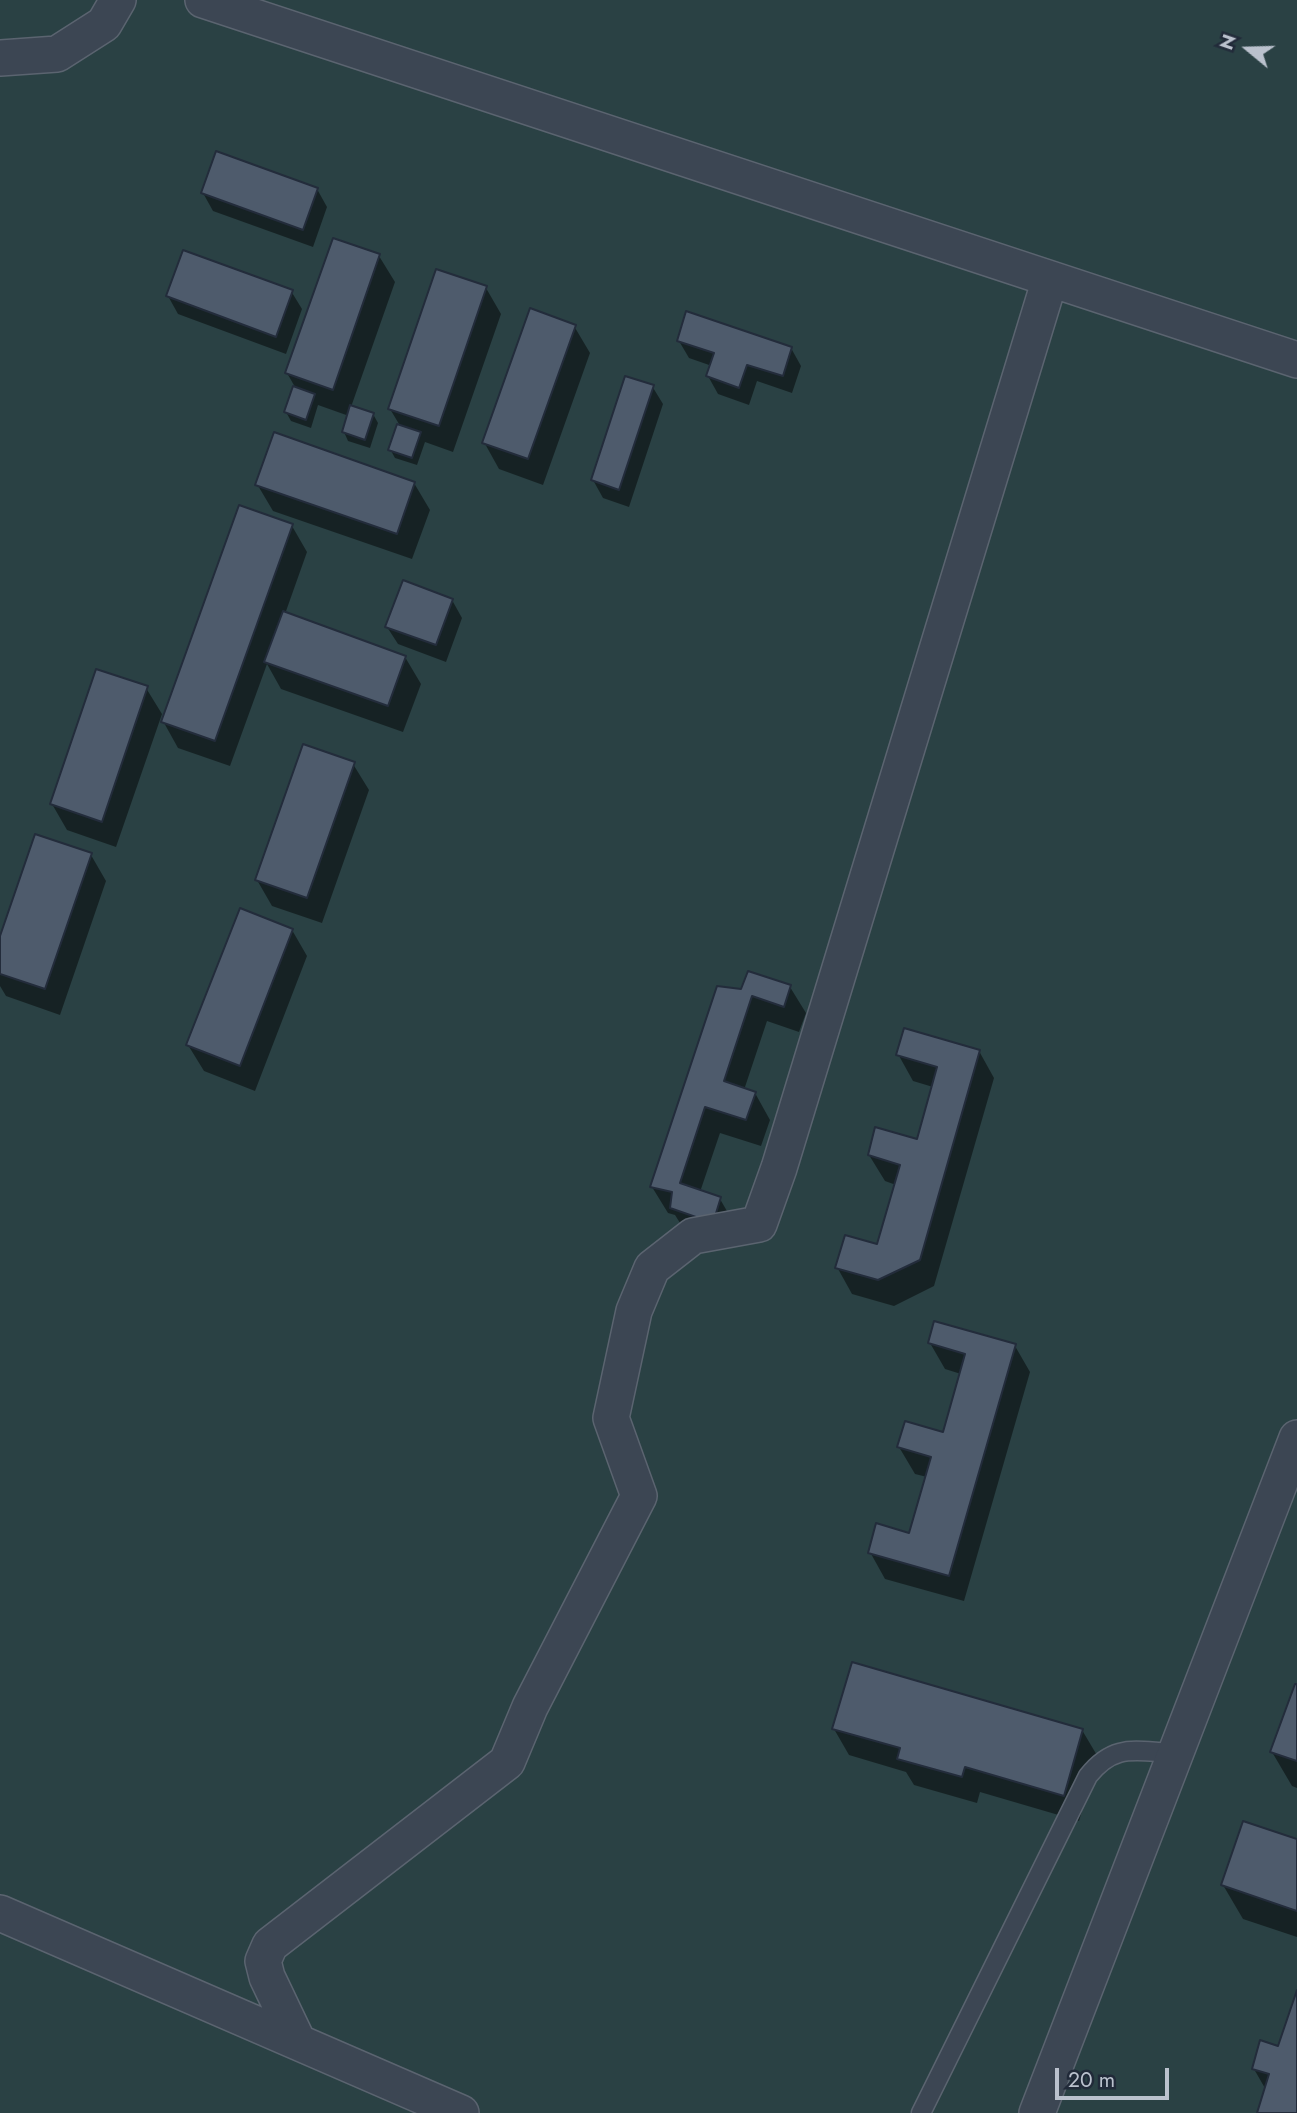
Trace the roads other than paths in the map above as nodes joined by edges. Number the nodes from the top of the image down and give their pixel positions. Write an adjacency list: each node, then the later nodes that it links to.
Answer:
1 (118, 0): 3 (street)
2 (203, 0): 4 (street)
3 (0, 58)
4 (1050, 279): 5 (street); 9 (street)
5 (1297, 360)
6 (1297, 1438): 7 (street)
7 (1176, 1753): 11 (lane); 12 (street)
8 (0, 1913): 9 (street)
9 (298, 2042): 10 (street)
10 (461, 2113)
11 (921, 2113)
12 (1037, 2113)

